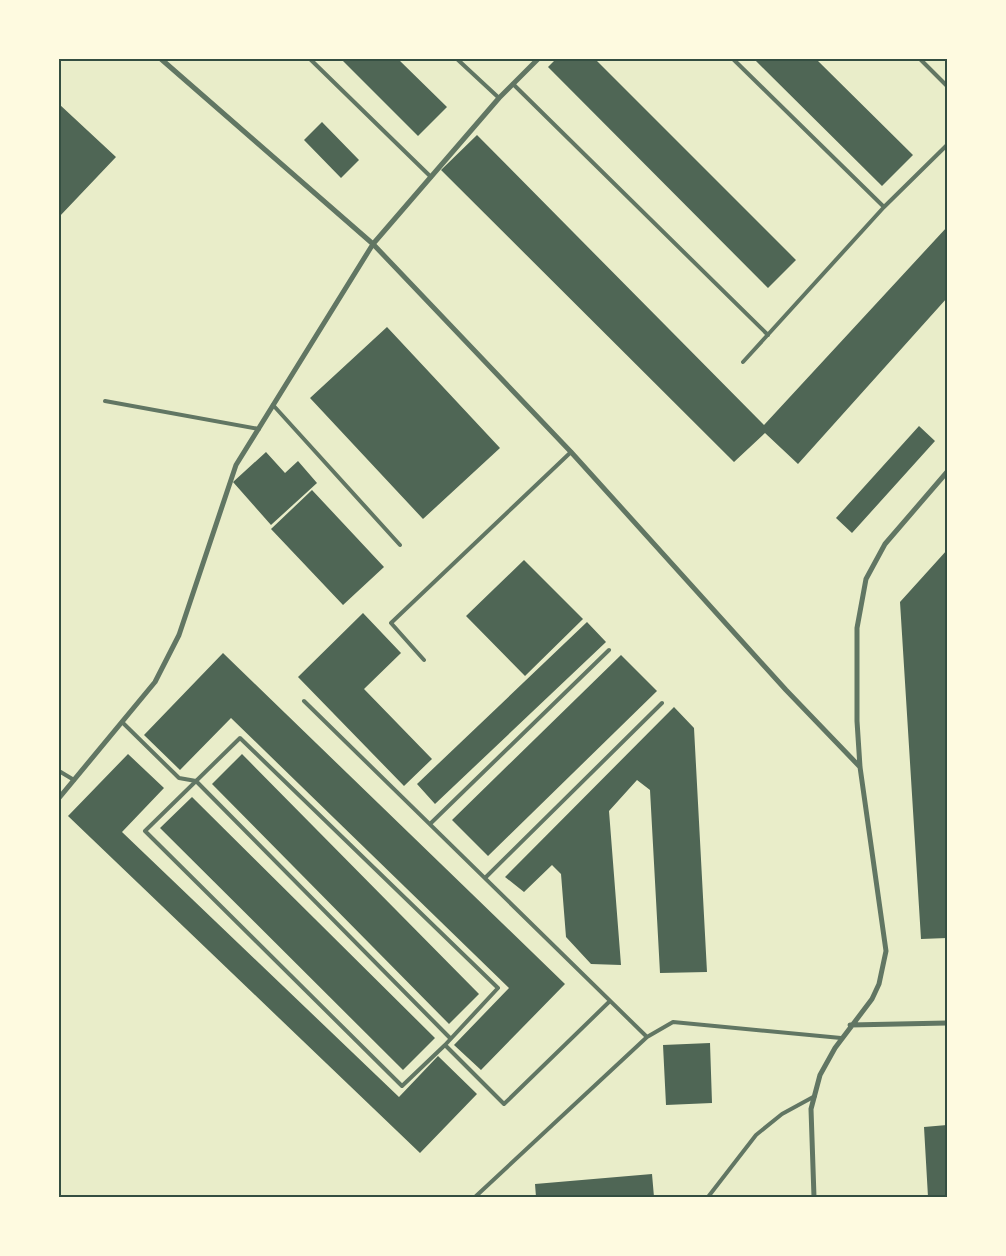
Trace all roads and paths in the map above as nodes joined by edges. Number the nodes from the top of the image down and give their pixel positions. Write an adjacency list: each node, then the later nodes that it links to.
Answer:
1 (161, 59): 13 (street)
2 (310, 59): 11 (lane)
3 (457, 59): 9 (lane)
4 (538, 59): 7 (street)
5 (733, 59): 12 (lane)
6 (920, 59): 8 (lane)
7 (513, 84): 9 (street); 14 (lane)
8 (947, 86)
9 (499, 98): 11 (street)
10 (947, 145): 12 (lane)
11 (431, 177): 13 (street)
12 (884, 207): 14 (lane)
13 (373, 244): 17 (street); 19 (street)
14 (768, 334): 15 (lane)
15 (743, 362)
16 (105, 401): 18 (lane)
17 (273, 405): 18 (street); 21 (lane)
18 (259, 429): 26 (street)
19 (571, 452): 23 (lane); 27 (street)
20 (947, 472): 27 (street)
21 (400, 545)
22 (610, 650): 32 (lane)
23 (424, 660)
24 (304, 701): 32 (lane)
25 (662, 703): 33 (lane)
26 (122, 722): 29 (street); 30 (lane)
27 (860, 767): 36 (street)
28 (59, 771): 29 (lane)
29 (74, 780): 31 (street)
30 (196, 782): 38 (lane); 38 (lane); 40 (lane)
31 (59, 798)
32 (430, 824): 33 (lane)
33 (484, 878): 34 (lane)
34 (610, 1001): 37 (lane); 40 (lane)
35 (947, 1023): 36 (street)
36 (850, 1025): 39 (street)
37 (647, 1037): 39 (lane); 42 (lane)
38 (450, 1038): 40 (lane)
39 (841, 1038): 41 (street)
40 (445, 1045)
41 (815, 1096): 43 (lane); 44 (street)
42 (475, 1197)
43 (708, 1197)
44 (814, 1197)

